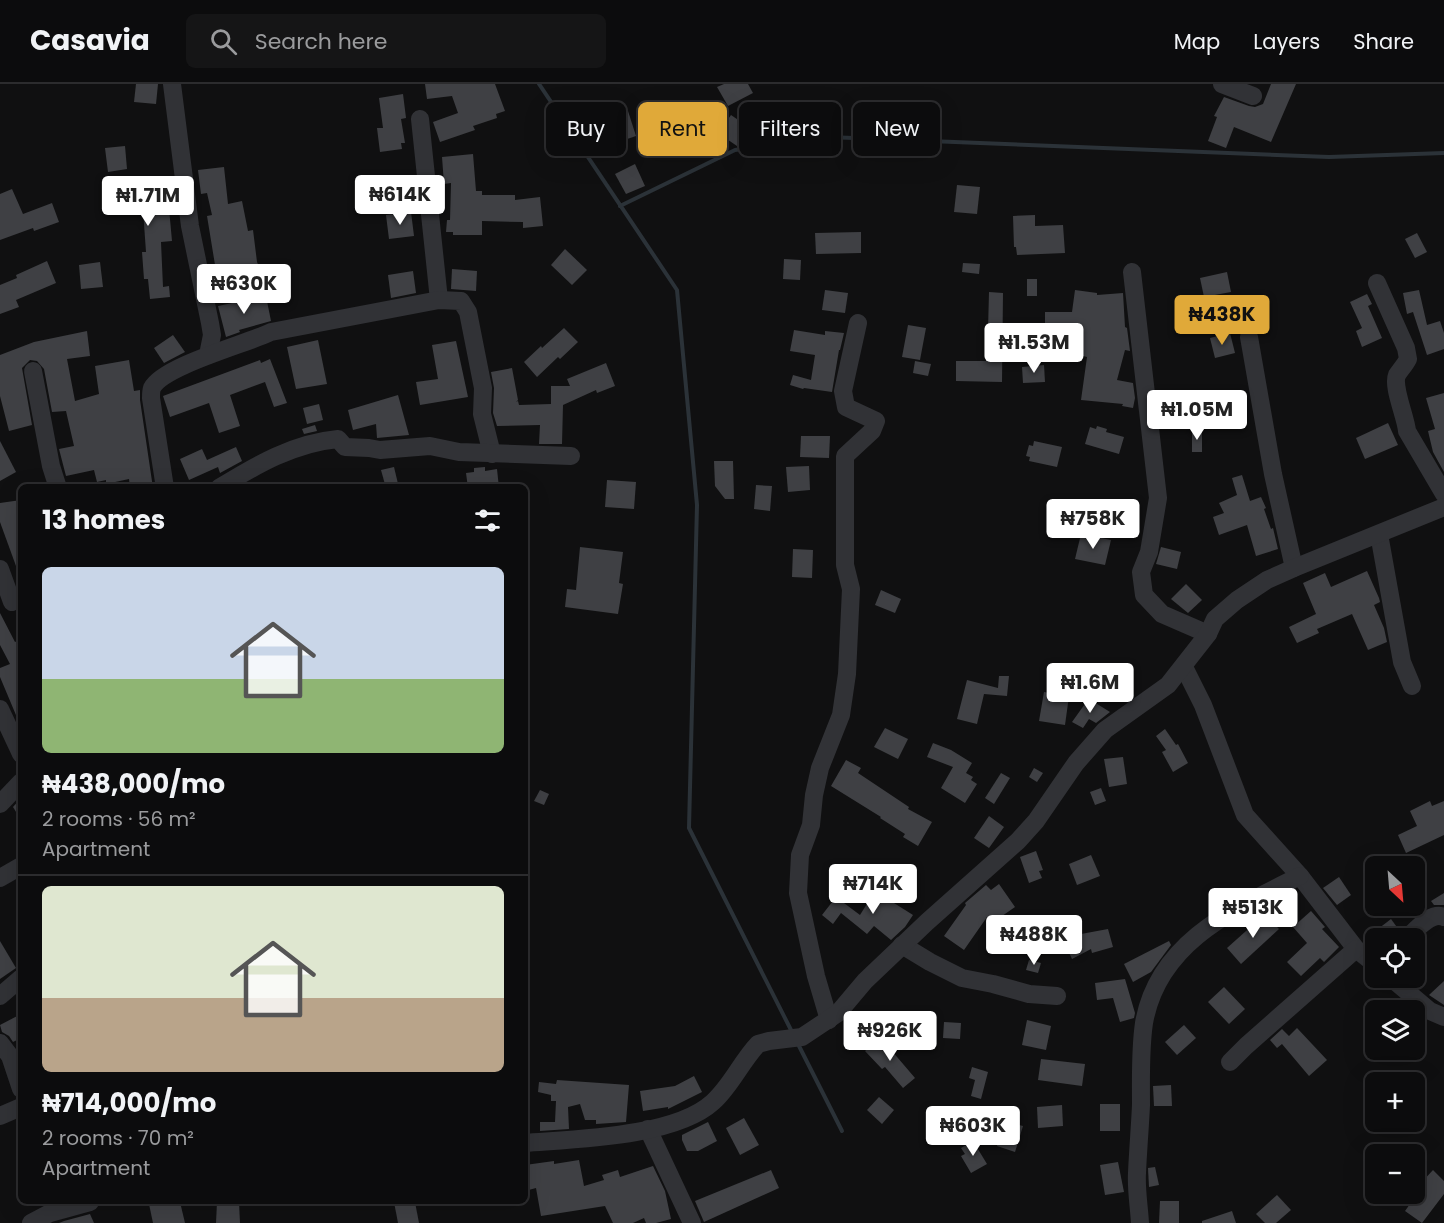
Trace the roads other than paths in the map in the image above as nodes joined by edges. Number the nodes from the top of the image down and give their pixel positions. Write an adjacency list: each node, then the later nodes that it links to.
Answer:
1 (172, 84): 10 (street)
2 (1222, 84): 3 (street)
3 (1253, 96)
4 (420, 119): 7 (street)
5 (1132, 272): 23 (street)
6 (1377, 283): 17 (street)
7 (439, 300): 10 (street); 12 (street)
8 (858, 323): 43 (street)
9 (1249, 337): 20 (street)
10 (208, 355): 15 (street)
11 (33, 371): 14 (street)
12 (492, 454): 13 (street); 16 (street)
13 (571, 456)
14 (57, 484)
15 (164, 484)
16 (225, 484)
17 (1444, 494)
18 (1444, 507): 19 (street)
19 (1379, 534): 20 (street); 25 (street)
20 (1294, 568): 23 (street)
21 (0, 569): 22 (street)
22 (11, 603)
23 (1208, 634): 24 (street)
24 (1184, 667): 31 (street); 35 (street)
25 (1412, 686)
26 (0, 709): 27 (street)
27 (18, 745)
28 (18, 785): 29 (street)
29 (0, 804)
30 (18, 868): 32 (street)
31 (1300, 876): 36 (street); 54 (street)
32 (0, 878)
33 (1444, 918): 34 (street)
34 (1419, 928)
35 (902, 945): 41 (street); 43 (street)
36 (1356, 949): 37 (street); 45 (street)
37 (1365, 957)
38 (18, 981): 40 (street)
39 (1403, 988): 42 (street)
40 (0, 996)
41 (1056, 996)
42 (1444, 1017)
43 (829, 1020): 49 (street)
44 (0, 1043): 46 (street)
45 (1230, 1062)
46 (18, 1080)
47 (18, 1108): 48 (street)
48 (0, 1116)
49 (648, 1129): 50 (street); 53 (street)
50 (528, 1143)
51 (83, 1204): 52 (street)
52 (31, 1223)
53 (692, 1223)
54 (1140, 1223)

